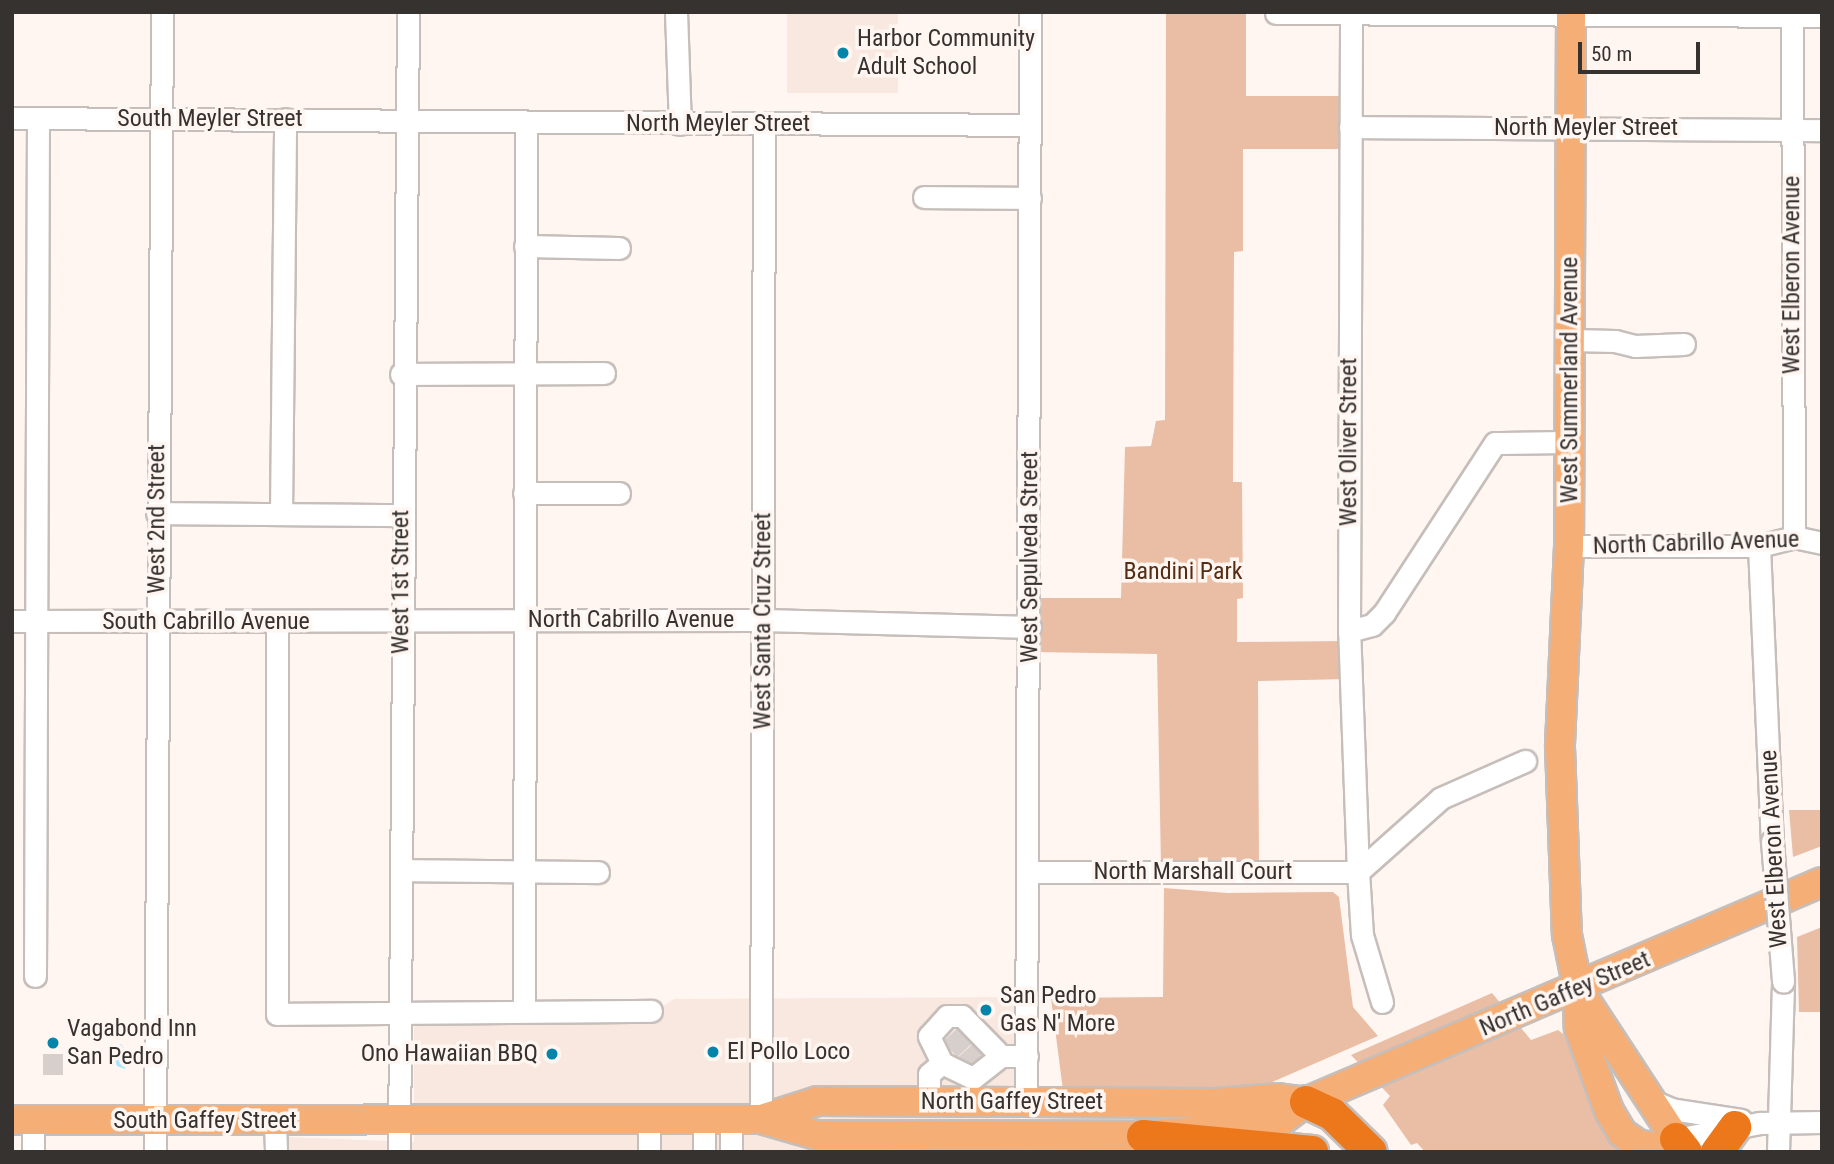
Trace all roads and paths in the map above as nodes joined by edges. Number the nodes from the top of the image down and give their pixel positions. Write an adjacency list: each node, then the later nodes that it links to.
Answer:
1 (162, 12): 11 (street, West 2nd Street)
2 (408, 12): 12 (street, West 1st Street)
3 (676, 12): 17 (street)
4 (1030, 12): 18 (street, West Sepulveda Street)
5 (1276, 13): 6 (street)
6 (1351, 13): 7 (street); 19 (street, West Oliver Street)
7 (1571, 13): 8 (street); 20 (main road, West Summerland Avenue)
8 (1792, 14): 9 (street); 21 (street, West Elberon Avenue)
9 (1822, 16)
10 (12, 118): 13 (street, South Meyler Street)
11 (161, 118): 13 (street, South Meyler Street); 14 (street, South Meyler Street); 35 (street, West 2nd Street)
12 (407, 118): 14 (street, South Meyler Street); 16 (street, North Meyler Street); 31 (street, West 1st Street)
13 (38, 119): 46 (street)
14 (285, 119): 36 (street)
15 (764, 123): 17 (street, North Meyler Street); 18 (street, North Meyler Street); 44 (street, West Santa Cruz Street)
16 (526, 124): 17 (street, North Meyler Street); 25 (street)
17 (680, 124)
18 (1030, 125): 24 (street, West Sepulveda Street)
19 (1350, 127): 20 (street, North Meyler Street); 50 (street, West Oliver Street)
20 (1571, 128): 21 (street, North Meyler Street); 27 (main road, West Summerland Avenue)
21 (1791, 130): 22 (street, North Meyler Street); 38 (street, West Elberon Avenue)
22 (1822, 130)
23 (924, 197): 24 (street)
24 (1030, 198): 49 (street, West Sepulveda Street)
25 (525, 246): 26 (street); 29 (street)
26 (619, 248)
27 (1571, 340): 28 (street); 32 (main road, West Summerland Avenue)
28 (1684, 345)
29 (525, 373): 30 (street); 31 (street); 33 (street)
30 (604, 373)
31 (401, 374): 37 (street, West 1st Street)
32 (1571, 442): 40 (main road, West Summerland Avenue); 50 (street)
33 (524, 493): 34 (street); 43 (street)
34 (619, 493)
35 (156, 513): 36 (street); 47 (street, West 2nd Street)
36 (281, 514): 37 (street)
37 (401, 516): 42 (street, West 1st Street)
38 (1794, 537): 39 (street, North Cabrillo Avenue); 41 (street, North Cabrillo Avenue)
39 (1822, 543)
40 (1569, 546): 41 (street, North Cabrillo Avenue); 59 (main road, West Summerland Avenue)
41 (1759, 546): 80 (street, West Elberon Avenue, bridge)
42 (400, 620): 43 (street, North Cabrillo Avenue); 48 (street, South Cabrillo Avenue); 52 (street, West 1st Street)
43 (523, 620): 44 (street, North Cabrillo Avenue); 56 (street)
44 (763, 620): 49 (street, North Cabrillo Avenue); 75 (street, West Santa Cruz Street)
45 (12, 621): 46 (street, South Cabrillo Avenue)
46 (34, 621): 47 (street, South Cabrillo Avenue); 58 (street)
47 (156, 622): 48 (street, South Cabrillo Avenue); 77 (street, West 2nd Street)
48 (277, 624): 63 (street)
49 (1030, 626): 54 (street, West Sepulveda Street)
50 (1349, 631): 55 (street, West Oliver Street)
51 (1525, 761): 55 (street)
52 (402, 870): 56 (street); 63 (street, West 1st Street)
53 (598, 872): 56 (street)
54 (1028, 872): 55 (street, North Marshall Court); 65 (street, West Sepulveda Street)
55 (1358, 872): 60 (street)
56 (523, 873): 61 (street)
57 (1822, 882): 59 (main road, North Gaffey Street)
58 (35, 976)
59 (1578, 989): 67 (main road); 70 (main road, North Gaffey Street); 83 (main road, West Summerland Avenue)
60 (1381, 1002)
61 (524, 1011): 62 (street); 63 (street)
62 (650, 1011)
63 (400, 1014): 71 (street, West 1st Street)
64 (990, 1049): 65 (street); 66 (street); 66 (street)
65 (1027, 1056): 69 (street, West Sepulveda Street)
66 (951, 1062): 68 (street)
67 (1646, 1099): 80 (street); 83 (main road)
68 (929, 1101): 69 (main road, North Gaffey Street); 75 (main road, North Gaffey Street)
69 (1026, 1102): 70 (main road, North Gaffey Street)
70 (1306, 1102): 82 (main road, North Gaffey Street); 92 (highway)
71 (399, 1118): 72 (main road, North Gaffey Street); 78 (main road, South Gaffey Street); 87 (street, West 1st Street)
72 (649, 1119): 73 (main road, North Gaffey Street); 88 (street)
73 (704, 1119): 74 (main road, North Gaffey Street); 89 (street)
74 (732, 1119): 75 (main road, North Gaffey Street); 90 (street)
75 (761, 1119): 81 (main road, North Gaffey Street)
76 (22, 1120): 77 (main road, South Gaffey Street); 84 (street)
77 (155, 1121): 78 (main road, South Gaffey Street); 85 (street, West 2nd Street)
78 (275, 1122): 86 (street)
79 (1822, 1122): 80 (street)
80 (1748, 1131): 83 (street); 93 (street, West Elberon Avenue)
81 (896, 1143): 82 (main road, North Gaffey Street)
82 (1143, 1144): 91 (highway)
83 (1681, 1145)
84 (33, 1152)
85 (155, 1152)
86 (276, 1152)
87 (399, 1152)
88 (649, 1152)
89 (704, 1152)
90 (731, 1152)
91 (1312, 1152)
92 (1371, 1152)
93 (1779, 1152)

